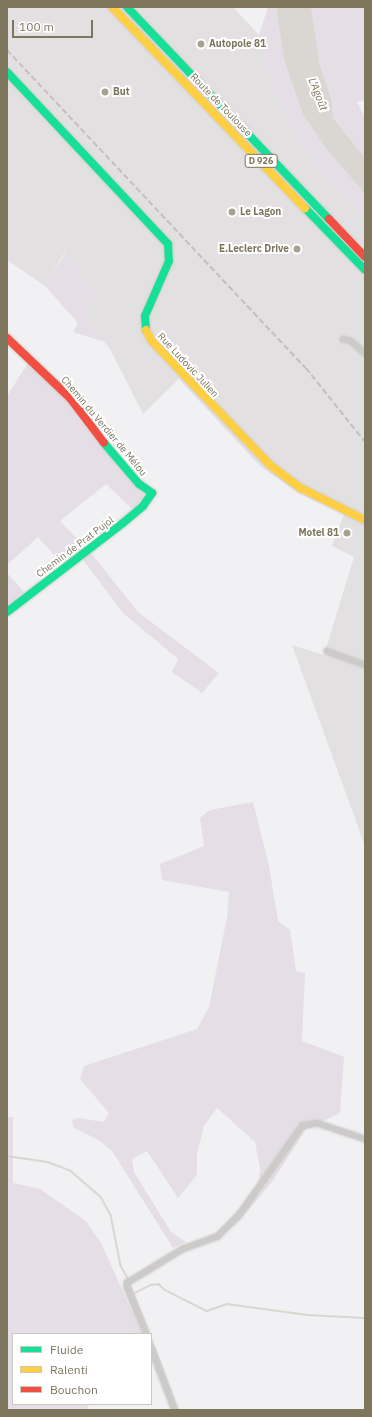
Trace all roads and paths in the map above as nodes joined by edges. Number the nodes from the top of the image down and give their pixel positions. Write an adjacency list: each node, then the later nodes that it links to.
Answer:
1 (112, 7): 5 (main road, Route de Toulouse / D 926)
2 (127, 7): 4 (main road, Route de Toulouse / D 926)
3 (7, 72): 10 (main road, Rue Ludovic Julien)
4 (365, 257)
5 (365, 270)
6 (7, 338): 9 (main road, Chemin du Verdier de Mélou)
7 (343, 339): 8 (street)
8 (365, 353)
9 (152, 494): 11 (main road, Chemin de Prat Pujol)
10 (365, 520)
11 (7, 612)
12 (327, 652): 13 (street)
13 (365, 665)
14 (365, 1138): 15 (street)
15 (146, 1333)
16 (152, 1350): 17 (street)
17 (175, 1410)

